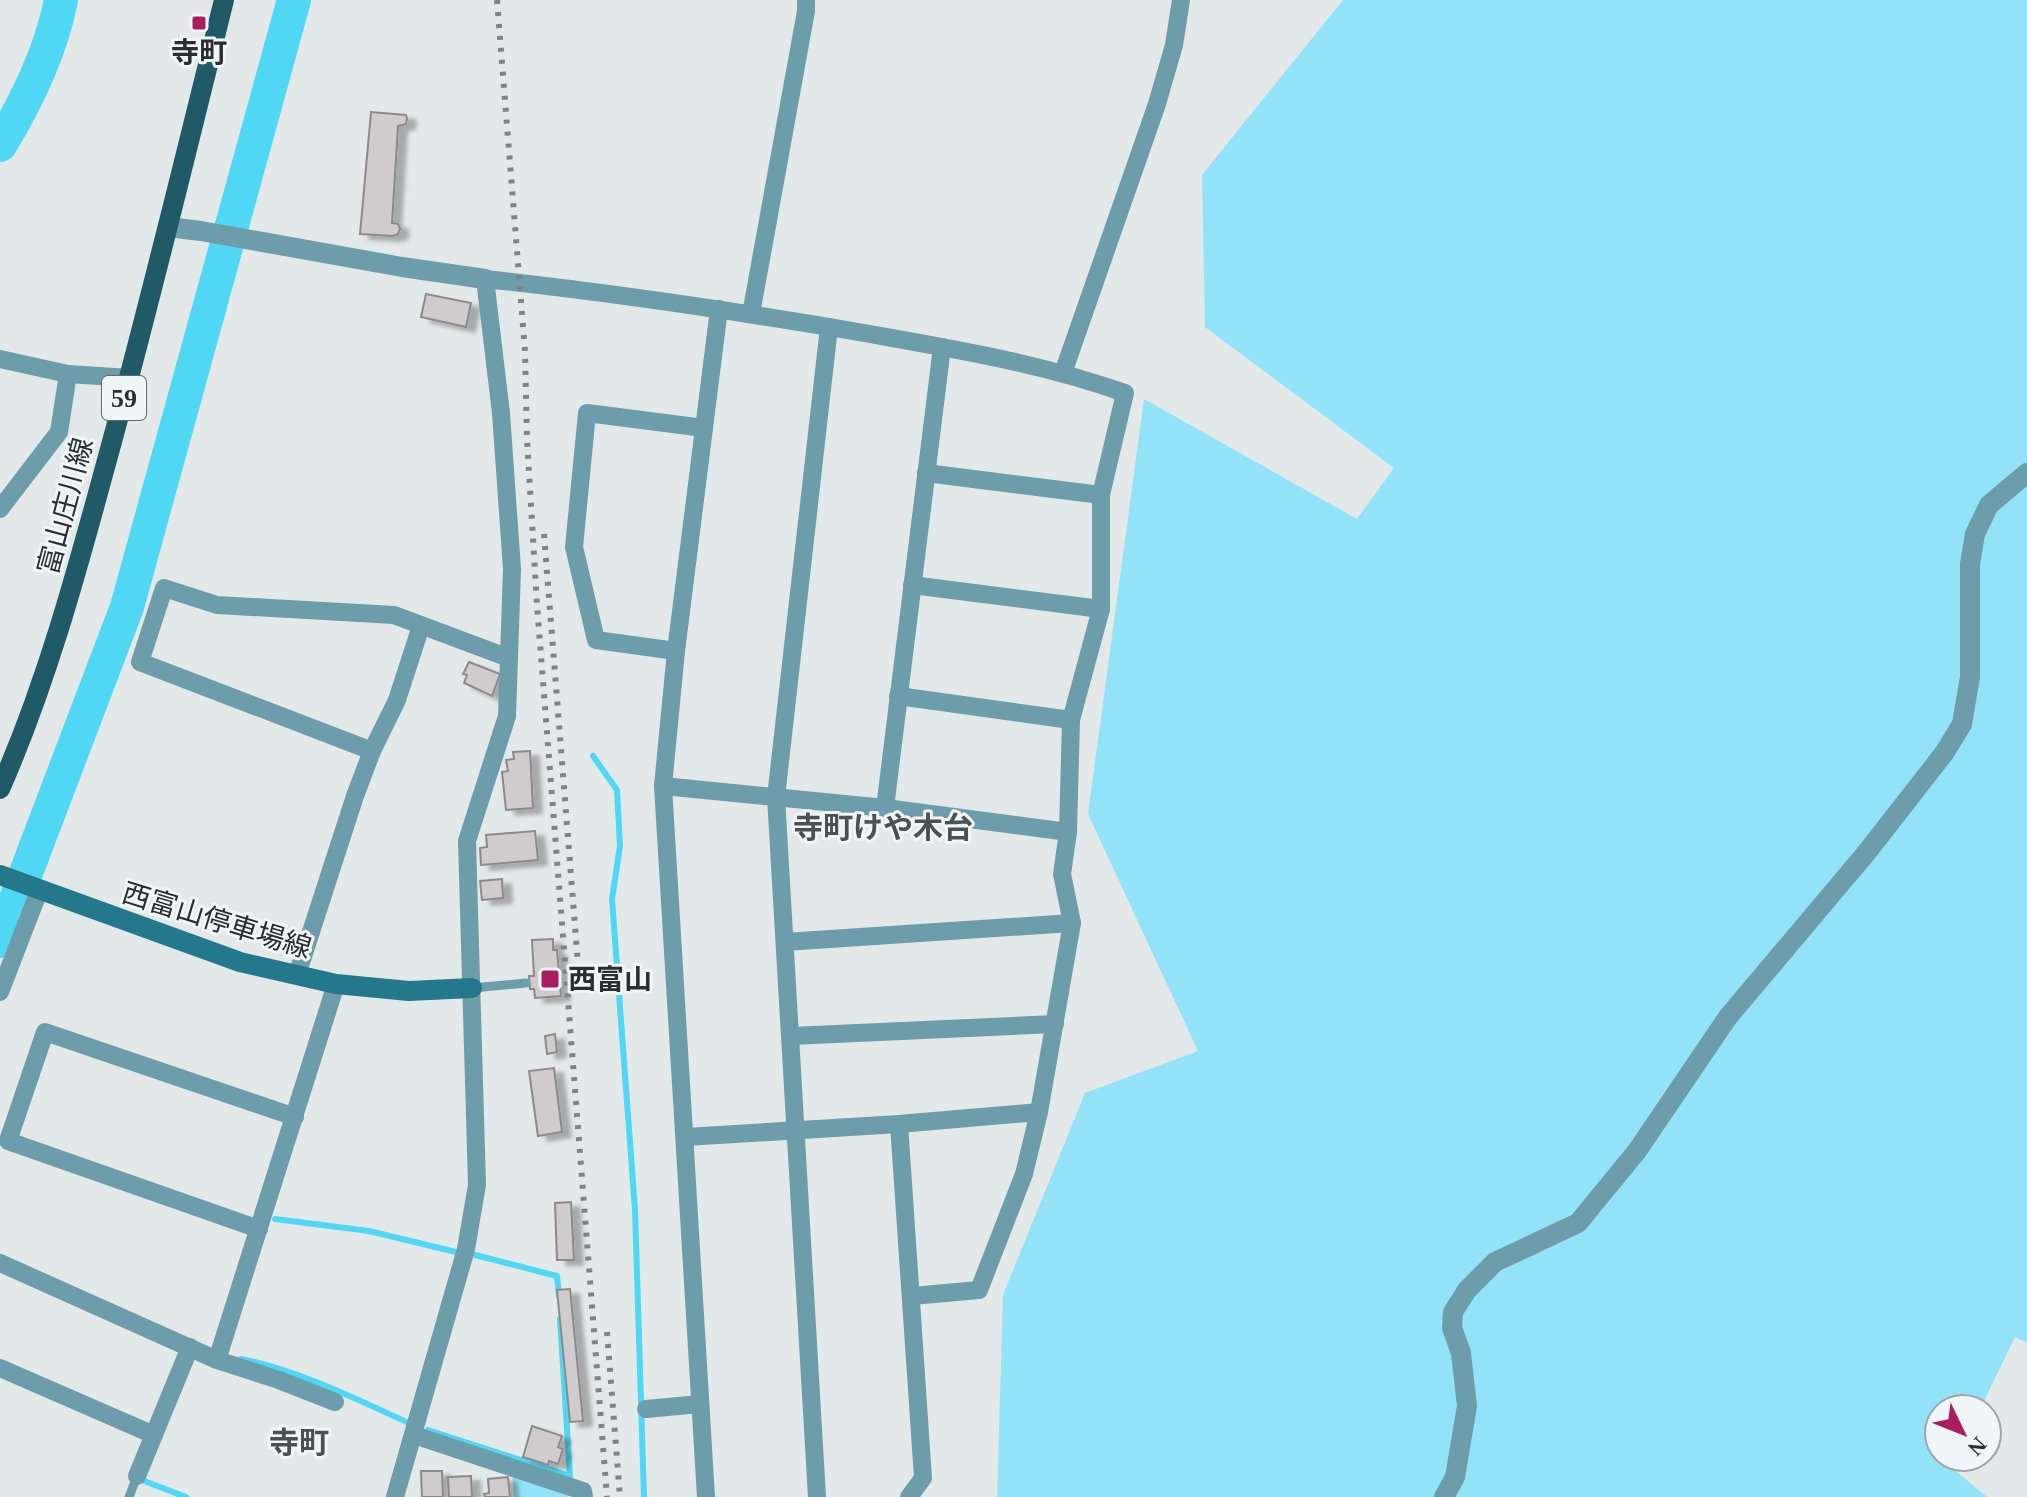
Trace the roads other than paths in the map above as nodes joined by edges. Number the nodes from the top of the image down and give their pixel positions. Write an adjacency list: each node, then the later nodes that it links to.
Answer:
1 (224, 0): 4 (main road, 富山庄川線 / 59)
2 (806, 0): 7 (street)
3 (1181, 0): 11 (street)
4 (168, 227): 5 (street); 13 (main road, 富山庄川線 / 59)
5 (485, 279): 6 (street); 23 (street)
6 (719, 309): 7 (street); 14 (street)
7 (751, 314): 8 (street)
8 (829, 327): 9 (street); 29 (street)
9 (942, 347): 11 (street); 15 (street)
10 (0, 359): 12 (street)
11 (1063, 373): 17 (street)
12 (68, 374): 13 (street); 18 (street)
13 (130, 378): 28 (main road, 富山庄川線 / 59)
14 (704, 428): 22 (street); 22 (street)
15 (926, 473): 17 (street); 19 (street)
16 (2027, 473): 68 (street)
17 (1101, 495): 20 (street)
18 (0, 509)
19 (912, 585): 20 (street); 24 (street)
20 (1101, 609): 25 (street)
21 (421, 626): 23 (street); 26 (street); 26 (street)
22 (676, 651): 27 (street)
23 (509, 658): 39 (street)
24 (898, 696): 25 (street); 30 (street)
25 (1071, 720): 31 (street)
26 (372, 751): 36 (street)
27 (663, 786): 29 (street); 47 (street)
28 (0, 789)
29 (776, 797): 30 (street); 35 (street)
30 (885, 808): 31 (street)
31 (1068, 832): 34 (street)
32 (3, 876): 33 (main road, 西富山停車場線)
33 (39, 891): 36 (main road, 西富山停車場線); 40 (street)
34 (1072, 923): 35 (street); 41 (street)
35 (785, 942): 42 (street)
36 (297, 975): 38 (main road, 西富山停車場線)
37 (526, 983): 39 (lane)
38 (336, 984): 39 (main road, 西富山停車場線); 44 (street)
39 (472, 988): 58 (street)
40 (0, 992)
41 (1055, 1024): 42 (street); 43 (street)
42 (791, 1036): 46 (street)
43 (1039, 1112): 45 (street); 50 (street)
44 (295, 1117): 48 (street); 48 (street)
45 (899, 1124): 46 (street); 50 (street)
46 (796, 1130): 47 (street); 66 (street)
47 (686, 1137): 55 (street)
48 (259, 1229): 52 (street)
49 (1, 1266): 51 (street)
50 (912, 1296): 67 (street)
51 (190, 1347): 52 (street); 57 (street)
52 (217, 1360): 54 (street)
53 (0, 1368): 57 (street)
54 (335, 1402)
55 (700, 1404): 56 (street); 65 (street)
56 (646, 1409)
57 (154, 1435): 60 (street)
58 (414, 1435): 59 (street); 64 (street)
59 (404, 1471): 62 (street); 63 (street)
60 (137, 1476): 61 (lane)
61 (129, 1497)
62 (395, 1497)
63 (405, 1497)
64 (584, 1497)
65 (706, 1497)
66 (817, 1497)
67 (909, 1497)
68 (1444, 1497)

